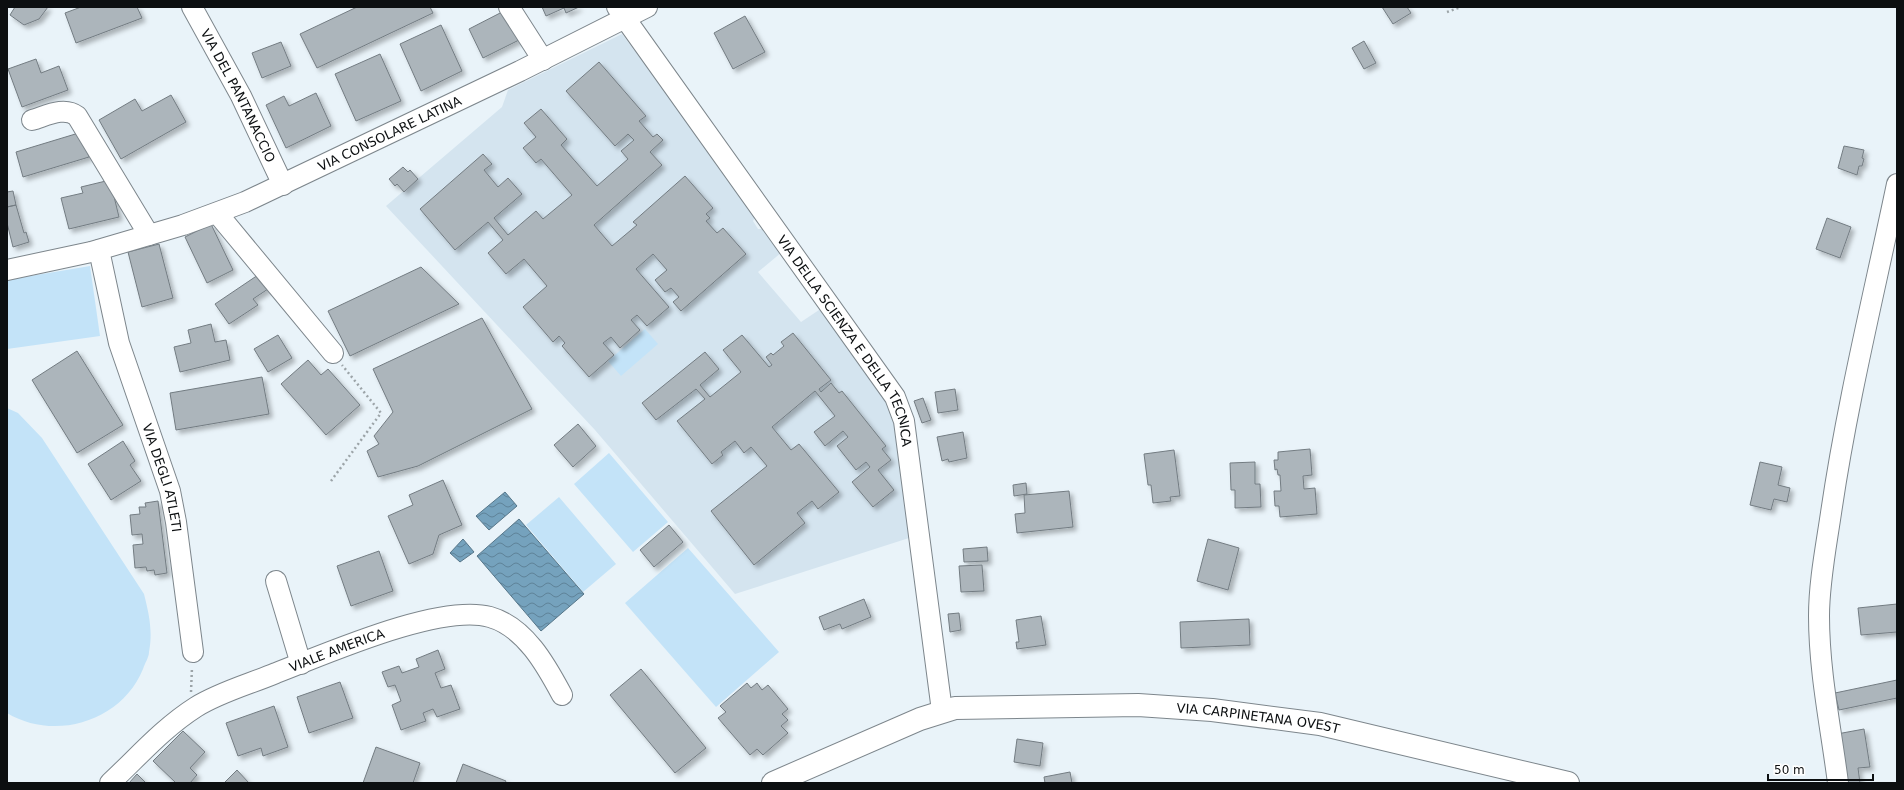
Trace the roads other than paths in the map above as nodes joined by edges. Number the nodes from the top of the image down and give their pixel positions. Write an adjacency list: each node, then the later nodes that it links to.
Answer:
1 (192, 7): 8 (street, VIA DEL PANTANACCIO)
2 (509, 7): 5 (street)
3 (647, 7): 4 (street, VIA CONSOLARE LATINA)
4 (621, 13): 5 (street, VIA CONSOLARE LATINA); 18 (street, VIA DELLA SCIENZA E DELLA TECNICA)
5 (537, 63): 8 (street, VIA CONSOLARE LATINA)
6 (32, 120): 10 (street)
7 (1897, 184): 22 (street)
8 (283, 185): 9 (street, VIA CONSOLARE LATINA)
9 (216, 213): 10 (street, VIA CONSOLARE LATINA); 13 (street)
10 (149, 235): 11 (street, VIA CONSOLARE LATINA)
11 (98, 250): 12 (street, VIA CONSOLARE LATINA); 15 (street, VIA DEGLI ATLETI)
12 (7, 270)
13 (333, 353)
14 (276, 581): 16 (street)
15 (193, 652)
16 (301, 664): 17 (street, VIALE AMERICA); 19 (street, VIALE AMERICA)
17 (562, 695)
18 (942, 711): 20 (main road, VIA CARPINETANA OVEST); 21 (main road, VIA CARPINETANA OVEST)
19 (110, 783)
20 (772, 783)
21 (1568, 783)
22 (1838, 783)

